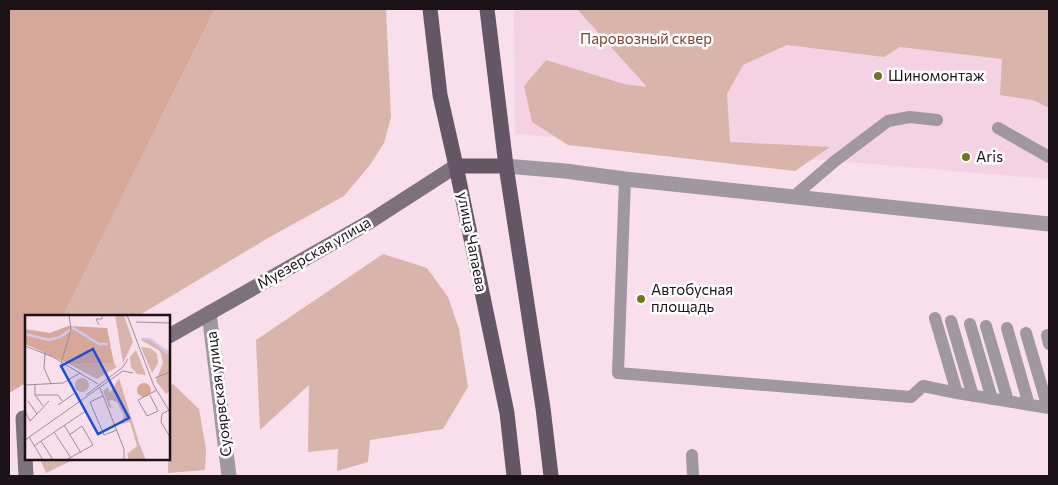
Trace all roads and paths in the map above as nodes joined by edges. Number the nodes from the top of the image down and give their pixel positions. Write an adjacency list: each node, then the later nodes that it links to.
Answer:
1 (430, 9): 6 (main road, улица Чапаева)
2 (487, 9): 7 (main road)
3 (937, 120): 9 (lane)
4 (998, 128): 5 (lane)
5 (1049, 157)
6 (456, 166): 7 (main road); 11 (main road, Муезерская улица); 32 (main road, улица Чапаева)
7 (506, 166): 8 (street); 33 (main road)
8 (625, 179): 9 (street); 19 (lane)
9 (793, 197): 10 (street)
10 (1049, 224)
11 (209, 313): 18 (main road, Муезерская улица); 31 (street, Суоярвская улица)
12 (935, 318): 19 (lane)
13 (951, 321): 20 (lane)
14 (970, 324): 21 (lane)
15 (986, 326): 22 (lane)
16 (1007, 328): 23 (lane)
17 (1026, 333): 24 (lane)
18 (170, 335)
19 (957, 393): 20 (lane)
20 (973, 396): 21 (lane)
21 (992, 399): 22 (lane)
22 (1008, 401): 23 (lane)
23 (1029, 404): 24 (lane)
24 (1049, 408)
25 (24, 417): 26 (main road); 27 (main road)
26 (9, 425)
27 (25, 446)
28 (692, 455): 34 (lane)
29 (25, 460): 30 (main road)
30 (26, 476)
31 (229, 476)
32 (514, 476)
33 (551, 476)
34 (693, 476)

